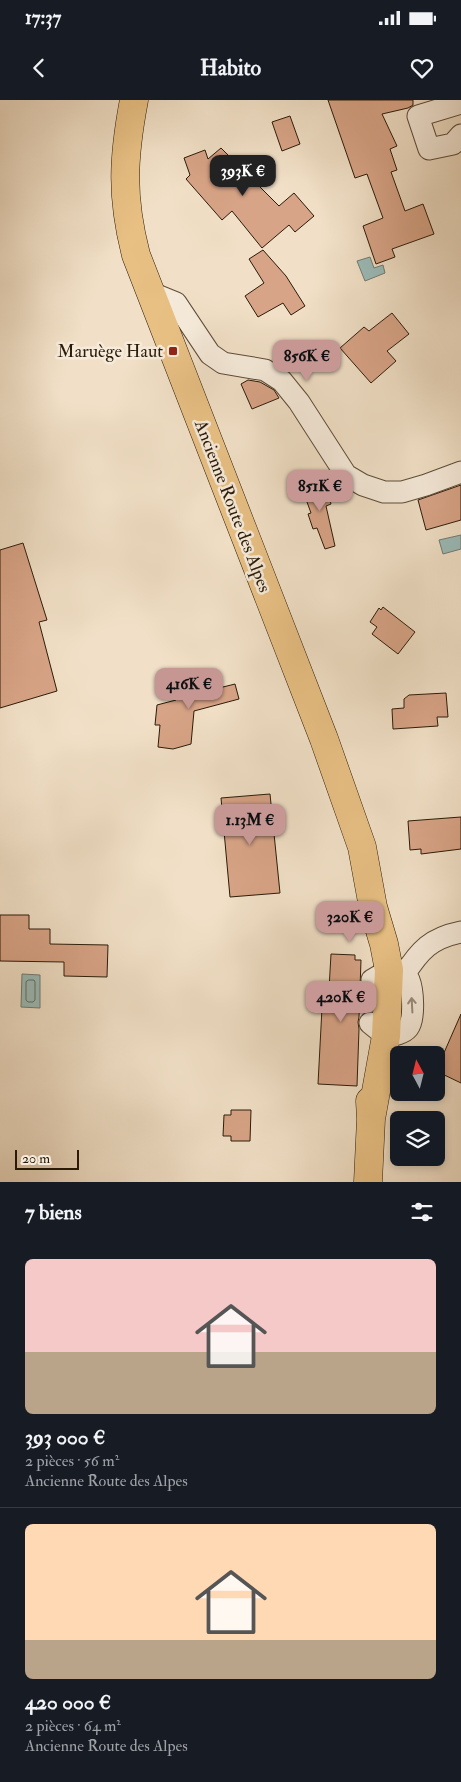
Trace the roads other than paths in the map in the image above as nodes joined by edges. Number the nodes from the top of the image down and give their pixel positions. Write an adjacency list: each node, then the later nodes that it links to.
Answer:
1 (134, 100): 4 (main road, Ancienne Route des Alpes)
2 (461, 103): 3 (street)
3 (461, 135)
4 (149, 292): 5 (street); 7 (main road, Ancienne Route des Alpes)
5 (461, 472)
6 (461, 932): 7 (street)
7 (389, 975): 8 (main road, Ancienne Route des Alpes); 8 (street, one-way to 7)
8 (378, 1030): 9 (main road, Ancienne Route des Alpes)
9 (368, 1182)

